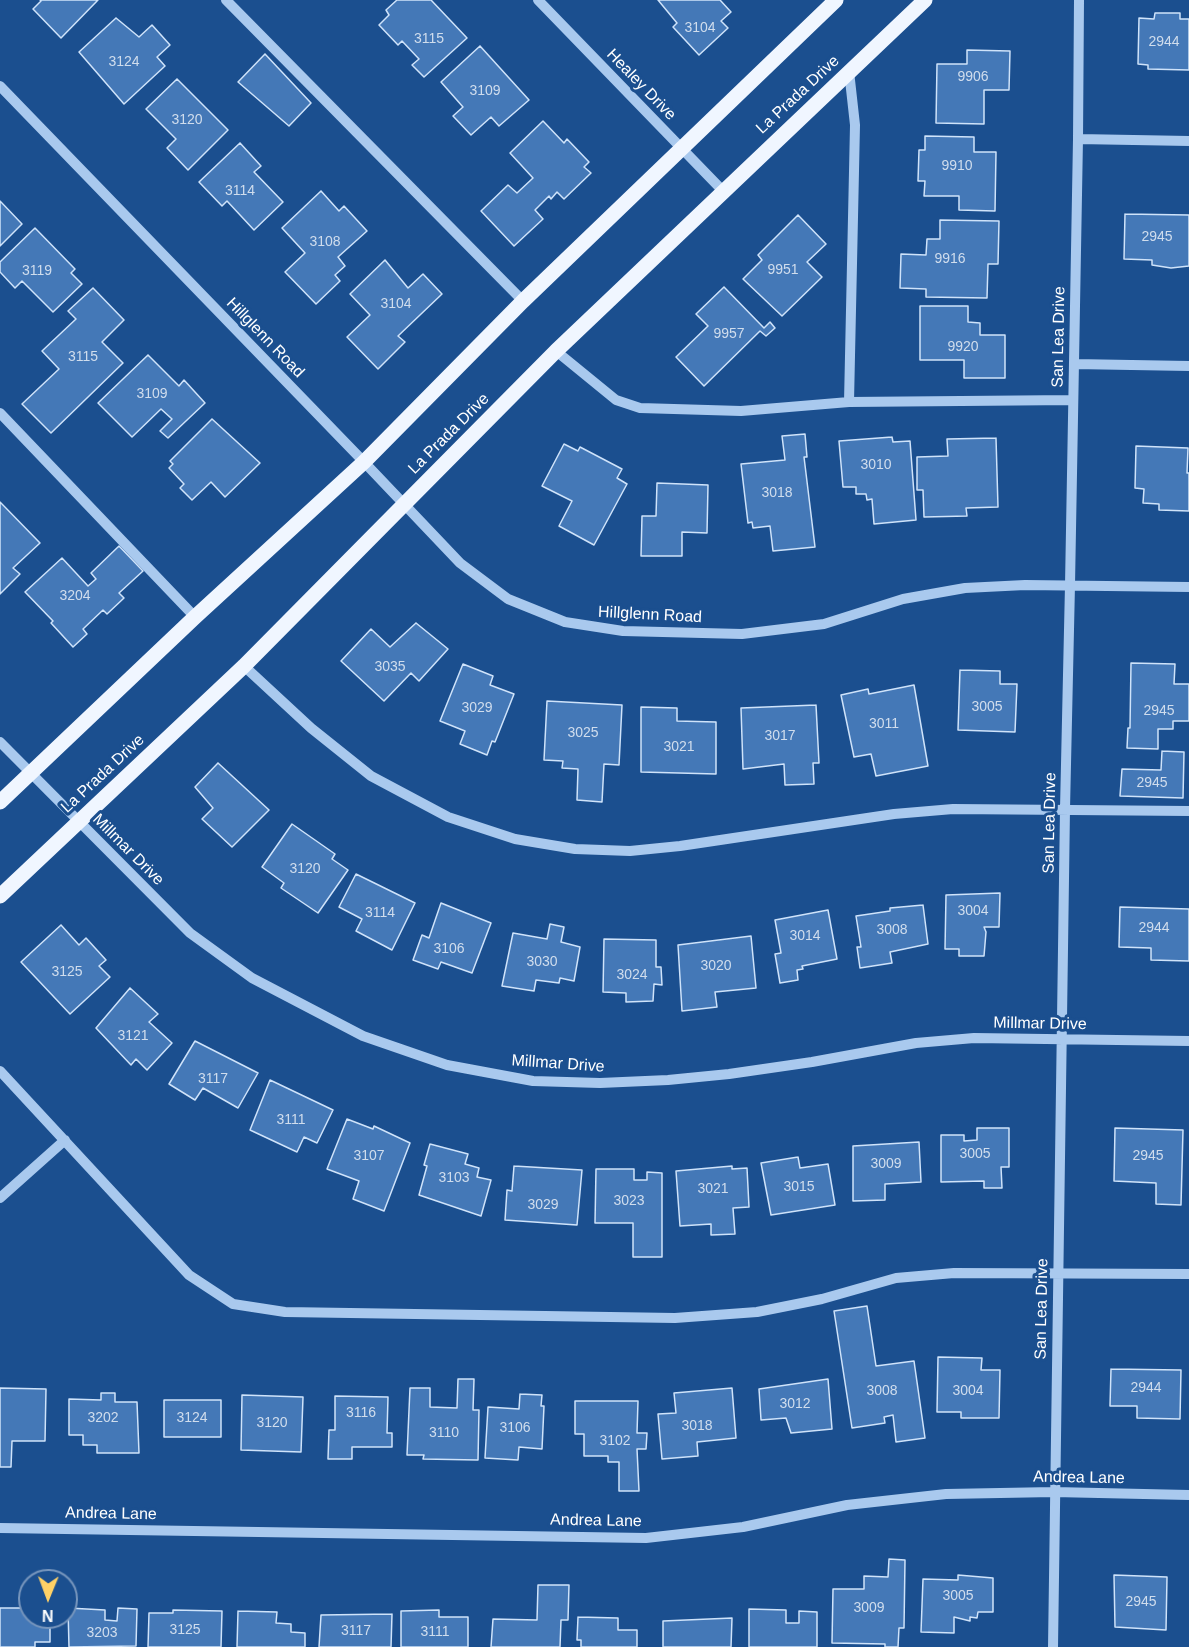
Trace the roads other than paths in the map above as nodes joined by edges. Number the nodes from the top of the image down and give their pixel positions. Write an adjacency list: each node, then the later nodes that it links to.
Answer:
1 (226, 0): 12 (street)
2 (538, 0): 10 (street, Healey Drive)
3 (836, 0): 10 (main road)
4 (925, 0): 6 (main road, La Prada Drive)
5 (1079, 0): 8 (street, San Lea Drive)
6 (849, 71): 11 (main road, La Prada Drive); 17 (street)
7 (0, 86): 19 (street, Hillglenn Road)
8 (1078, 139): 9 (street); 14 (street, San Lea Drive)
9 (1189, 141)
10 (682, 149): 11 (street, Healey Drive); 12 (main road)
11 (723, 191): 13 (main road, La Prada Drive)
12 (523, 301): 19 (main road)
13 (556, 351): 17 (street); 20 (main road, La Prada Drive)
14 (1074, 364): 15 (street); 16 (street, San Lea Drive)
15 (1189, 366)
16 (1073, 400): 17 (street); 21 (street, San Lea Drive)
17 (849, 402)
18 (0, 413): 23 (street)
19 (364, 462): 20 (street, Hillglenn Road); 23 (main road)
20 (404, 505): 21 (street, Hillglenn Road); 24 (main road, La Prada Drive)
21 (1070, 585): 22 (street, Hillglenn Road); 28 (street, San Lea Drive)
22 (1189, 587)
23 (195, 618): 26 (main road)
24 (244, 666): 28 (street); 30 (main road, La Prada Drive)
25 (0, 742): 26 (street, Millmar Drive)
26 (30, 772): 27 (main road); 30 (street, Millmar Drive)
27 (0, 802)
28 (1065, 809): 29 (street); 32 (street, San Lea Drive)
29 (1189, 811)
30 (78, 822): 31 (main road, La Prada Drive); 32 (street, Millmar Drive)
31 (0, 896)
32 (1062, 1039): 33 (street, Millmar Drive); 37 (street, San Lea Drive)
33 (1189, 1041)
34 (0, 1071): 35 (street)
35 (65, 1140): 36 (street); 37 (street)
36 (0, 1198)
37 (1057, 1272): 38 (street); 39 (street, San Lea Drive)
38 (1189, 1274)
39 (1054, 1492): 40 (street, Andrea Lane); 41 (street, Andrea Lane); 42 (street, San Lea Drive)
40 (1189, 1495)
41 (0, 1528)
42 (1053, 1647)

